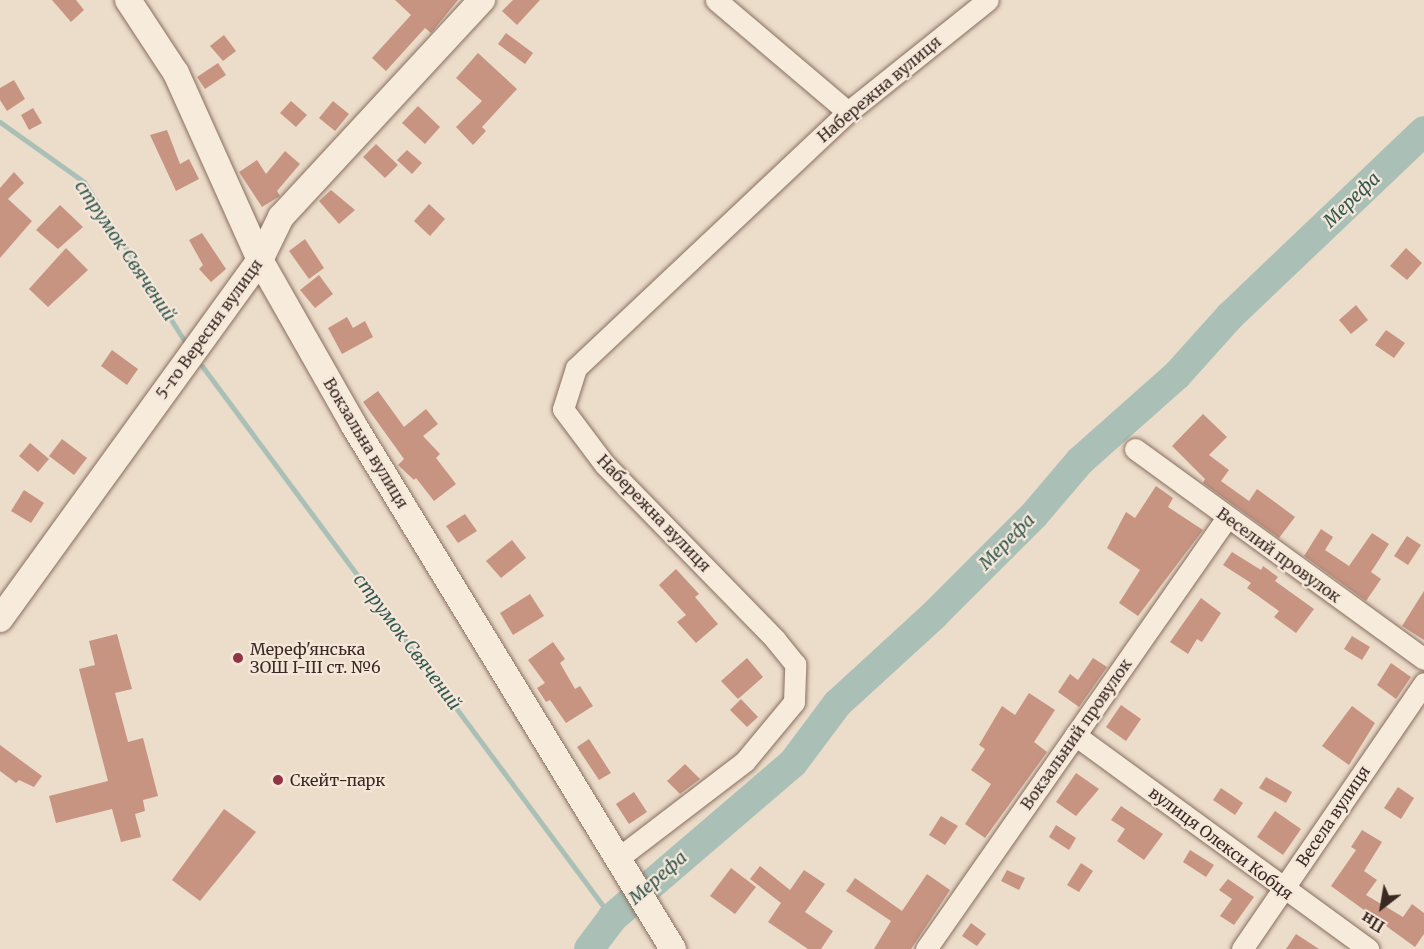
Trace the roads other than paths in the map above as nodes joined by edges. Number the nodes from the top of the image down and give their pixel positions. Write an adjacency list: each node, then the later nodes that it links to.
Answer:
1 (128, 0): 6 (street, Вокзальна вулиця)
2 (482, 0): 6 (street, 5-го Вересня вулиця)
3 (716, 0): 5 (street)
4 (988, 0): 5 (street, Набережна вулиця)
5 (848, 112): 13 (street, Набережна вулиця)
6 (260, 260): 9 (street, 5-го Вересня вулиця); 13 (street, Вокзальна вулиця)
7 (1135, 449): 8 (street, Веселий провулок)
8 (1226, 519): 10 (street, Веселий провулок); 12 (street, Вокзальний провулок)
9 (0, 619)
10 (1424, 659)
11 (1424, 683): 14 (street, Весела вулиця)
12 (1076, 735): 14 (street, вулиця Олекси Кобця); 16 (street, Вокзальний провулок)
13 (621, 867): 15 (street, Вокзальна вулиця)
14 (1282, 890): 17 (street, Весела вулиця); 18 (street, вулиця Олекси Кобця)
15 (673, 949)
16 (926, 949)
17 (1242, 949)
18 (1368, 949)

